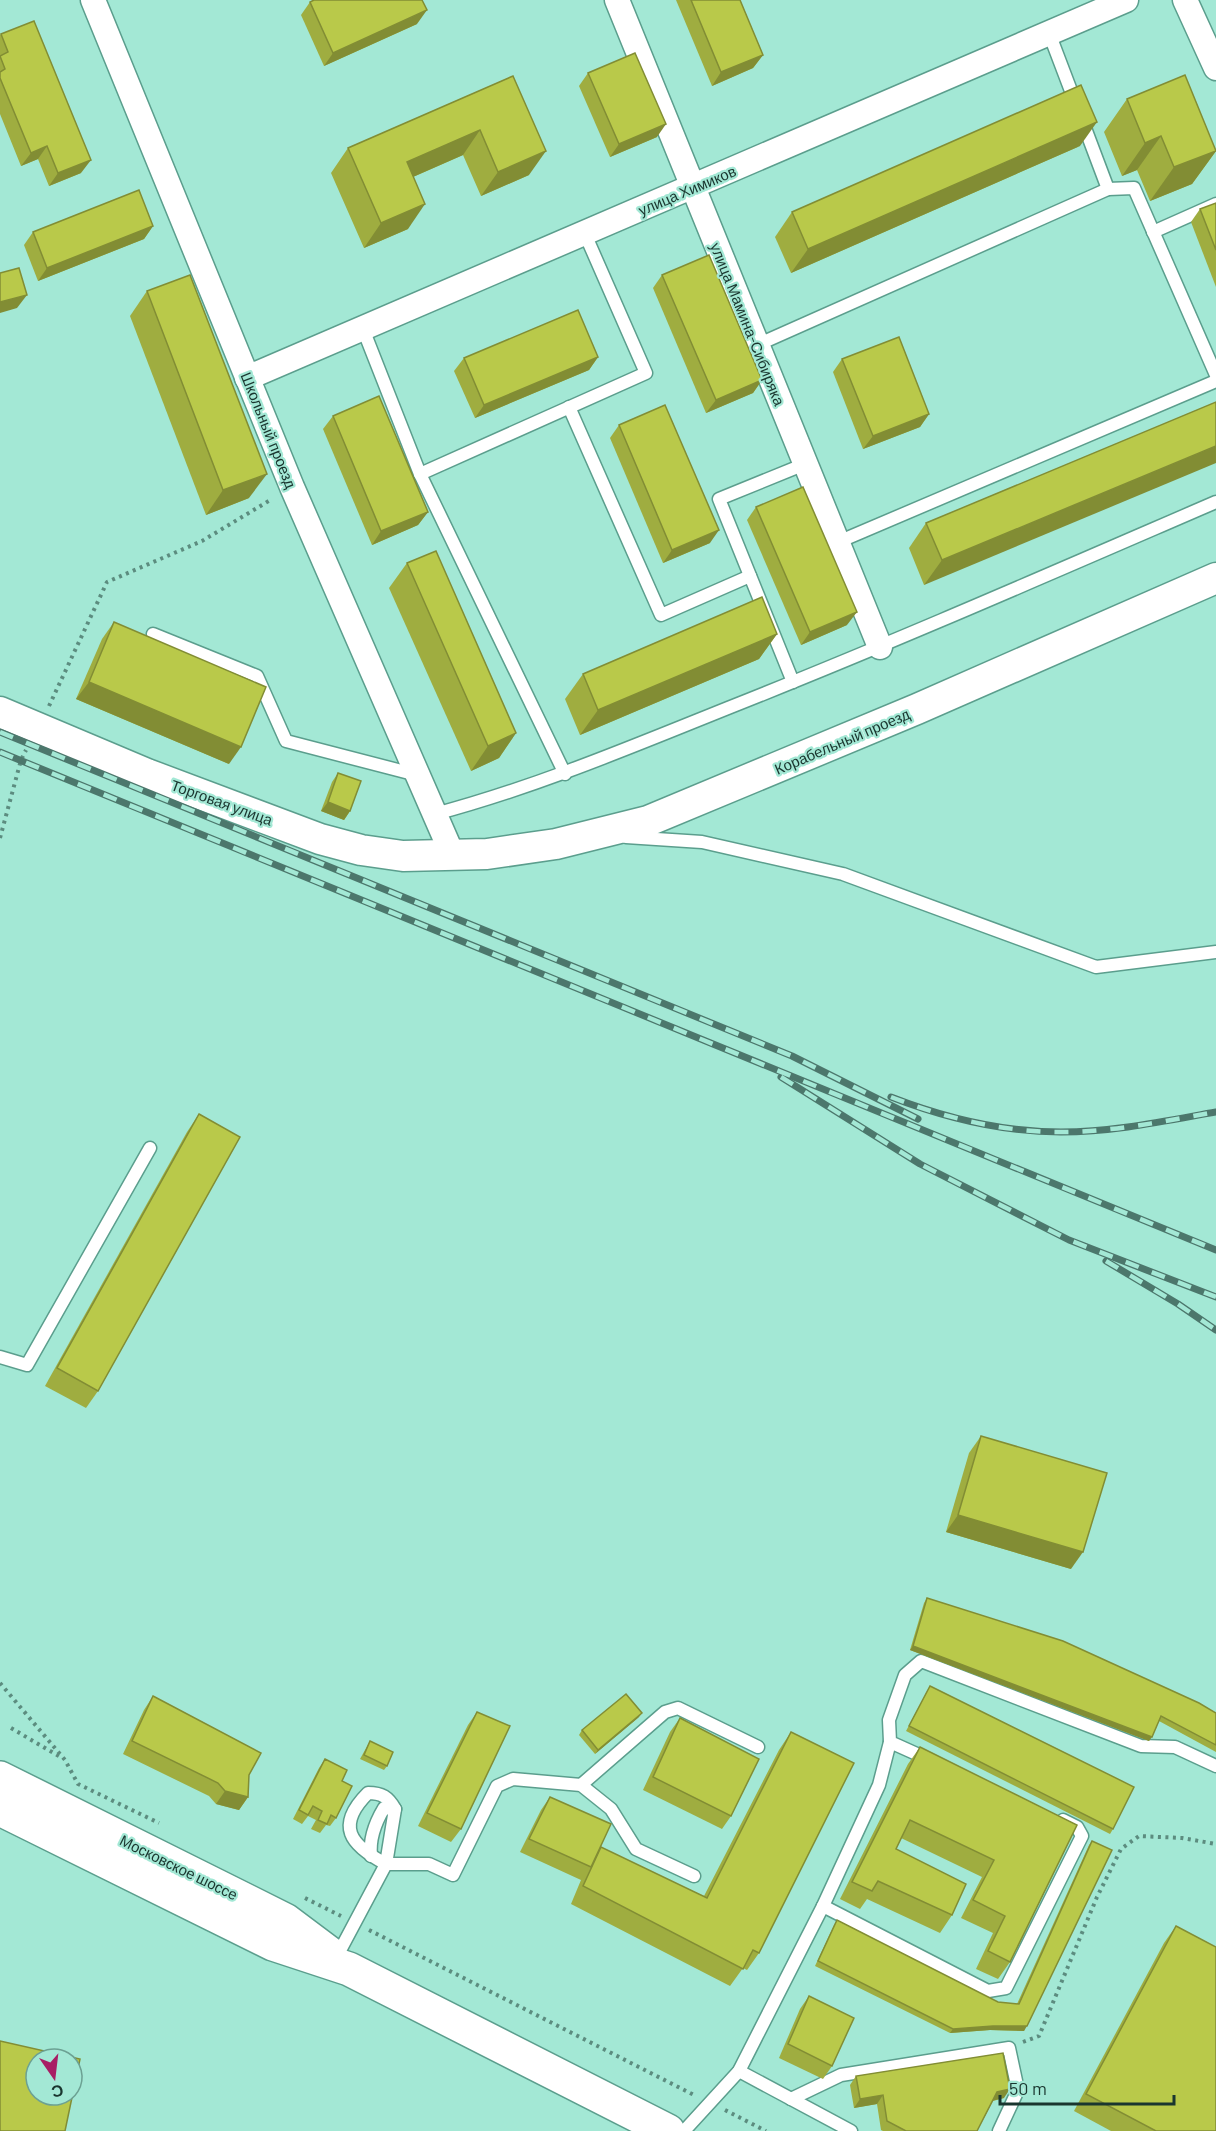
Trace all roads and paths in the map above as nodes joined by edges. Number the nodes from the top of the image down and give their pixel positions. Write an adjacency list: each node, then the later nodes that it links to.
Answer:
1 (93, 0): 15 (street, Школьный проезд)
2 (617, 0): 7 (street, улица Мамина-Сибиряка)
3 (1126, 0): 5 (street, улица Химиков)
4 (1185, 0): 6 (street)
5 (1049, 33): 7 (street, улица Химиков); 8 (lane)
6 (1216, 68)
7 (693, 188): 11 (street, улица Химиков); 13 (street, улица Мамина-Сибиряка)
8 (1108, 189): 10 (lane); 13 (lane)
9 (1216, 204): 10 (lane)
10 (1153, 232): 14 (lane)
11 (585, 234): 12 (street, улица Химиков); 17 (lane)
12 (363, 329): 15 (street, улица Химиков); 19 (lane)
13 (757, 345): 18 (street, улица Мамина-Сибиряка)
14 (1216, 375)
15 (247, 378): 20 (street, Школьный проезд)
16 (1216, 381): 22 (lane)
17 (569, 407): 19 (lane); 23 (lane)
18 (806, 464): 22 (street, улица Мамина-Сибиряка); 23 (lane)
19 (420, 474): 30 (lane)
20 (292, 487): 25 (path); 31 (street, Школьный проезд)
21 (1216, 502): 27 (lane)
22 (837, 542): 27 (street, улица Мамина-Сибиряка)
23 (750, 576): 28 (lane)
24 (1216, 578): 33 (street, Корабельный проезд)
25 (107, 582)
26 (153, 634): 31 (lane)
27 (880, 647): 28 (lane)
28 (793, 682): 30 (lane)
29 (0, 712): 34 (street, Торговая улица)
30 (565, 774): 32 (lane)
31 (417, 775): 32 (street, Школьный проезд)
32 (435, 814): 34 (street, Школьный проезд)
33 (594, 835): 34 (street, Корабельный проезд); 35 (lane)
34 (453, 856)
35 (1216, 952)
36 (150, 1148): 37 (lane)
37 (0, 1357)
38 (0, 1683): 42 (path)
39 (11, 1728): 42 (path)
40 (890, 1742): 43 (lane); 44 (lane); 56 (lane)
41 (758, 1747): 46 (lane)
42 (65, 1760): 50 (path)
43 (942, 1766)
44 (1216, 1766)
45 (0, 1778): 58 (main road, Московское шоссе)
46 (581, 1785): 53 (lane); 54 (lane)
47 (0, 1809): 58 (main road, Московское шоссе)
48 (395, 1809): 52 (lane); 52 (lane); 53 (lane)
49 (1056, 1817): 56 (lane)
50 (164, 1826)
51 (1216, 1844): 59 (path)
52 (371, 1856): 53 (lane)
53 (386, 1863): 57 (lane)
54 (694, 1876)
55 (299, 1895): 57 (path)
56 (824, 1906): 60 (lane)
57 (354, 1923): 58 (lane); 62 (path)
58 (343, 1964): 63 (main road, Московское шоссе)
59 (1009, 2048): 61 (lane); 67 (lane)
60 (739, 2072): 61 (lane); 62 (lane)
61 (791, 2099): 66 (lane)
62 (710, 2103): 64 (lane); 65 (path)
63 (668, 2131)
64 (684, 2131)
65 (766, 2131)
66 (851, 2131)
67 (999, 2131)

